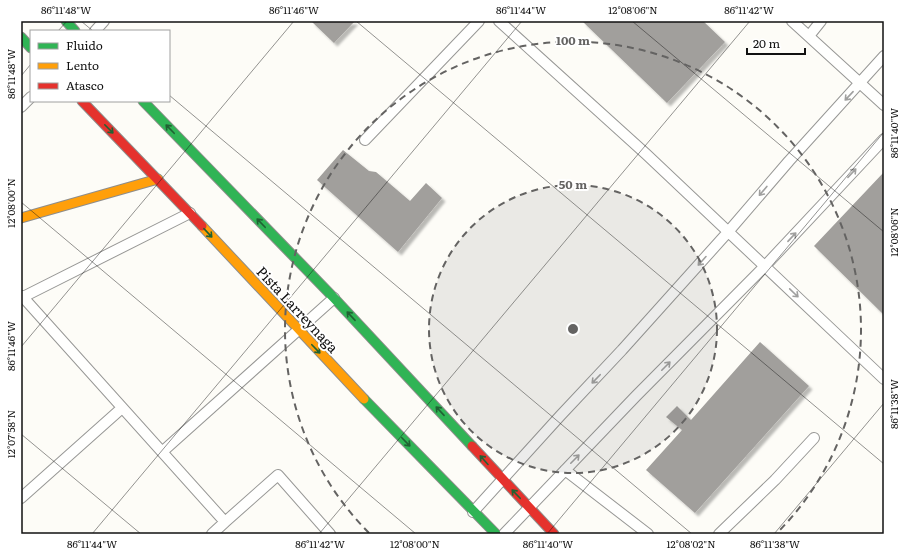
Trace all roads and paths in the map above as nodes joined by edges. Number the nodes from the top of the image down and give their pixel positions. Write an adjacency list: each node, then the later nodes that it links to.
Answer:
1 (66, 21): 7 (main road)
2 (104, 21): 8 (lane)
3 (479, 21): 20 (lane)
4 (499, 21): 24 (lane)
5 (792, 21): 9 (lane)
6 (821, 21): 9 (lane)
7 (74, 30)
8 (96, 30)
9 (809, 36): 13 (lane)
10 (21, 37): 11 (main road)
11 (30, 47)
12 (884, 56): 13 (lane)
13 (861, 83): 17 (lane); 24 (lane, one-way to 24)
14 (30, 98): 18 (lane)
15 (83, 102): 21 (main road, Pista Larreynaga, one-way to 21)
16 (144, 102): 27 (main road, one-way to 16)
17 (884, 105)
18 (21, 107)
19 (884, 139): 25 (lane, one-way to 19)
20 (365, 140)
21 (158, 178): 22 (main road, Pista Larreynaga); 23 (main road)
22 (190, 213): 26 (lane); 28 (main road, Pista Larreynaga, one-way to 28)
23 (21, 218)
24 (728, 232): 25 (lane); 34 (lane, one-way to 34)
25 (765, 266): 29 (lane, one-way to 29); 33 (lane, one-way to 25)
26 (22, 297): 30 (lane)
27 (334, 298): 28 (lane); 34 (main road, one-way to 27)
28 (298, 330): 32 (lane); 37 (main road, Pista Larreynaga, one-way to 37)
29 (884, 379)
30 (122, 408): 32 (lane); 35 (lane)
31 (814, 438): 45 (lane)
32 (162, 452): 38 (lane)
33 (565, 470): 36 (lane); 44 (lane)
34 (502, 480): 36 (main road, one-way to 34); 37 (lane)
35 (21, 498)
36 (529, 508): 42 (lane); 43 (main road)
37 (473, 512): 41 (main road, Pista Larreynaga)
38 (225, 522): 39 (lane); 40 (lane)
39 (212, 534)
40 (330, 534)
41 (496, 534)
42 (504, 534)
43 (554, 534)
44 (648, 534)
45 (719, 534)

